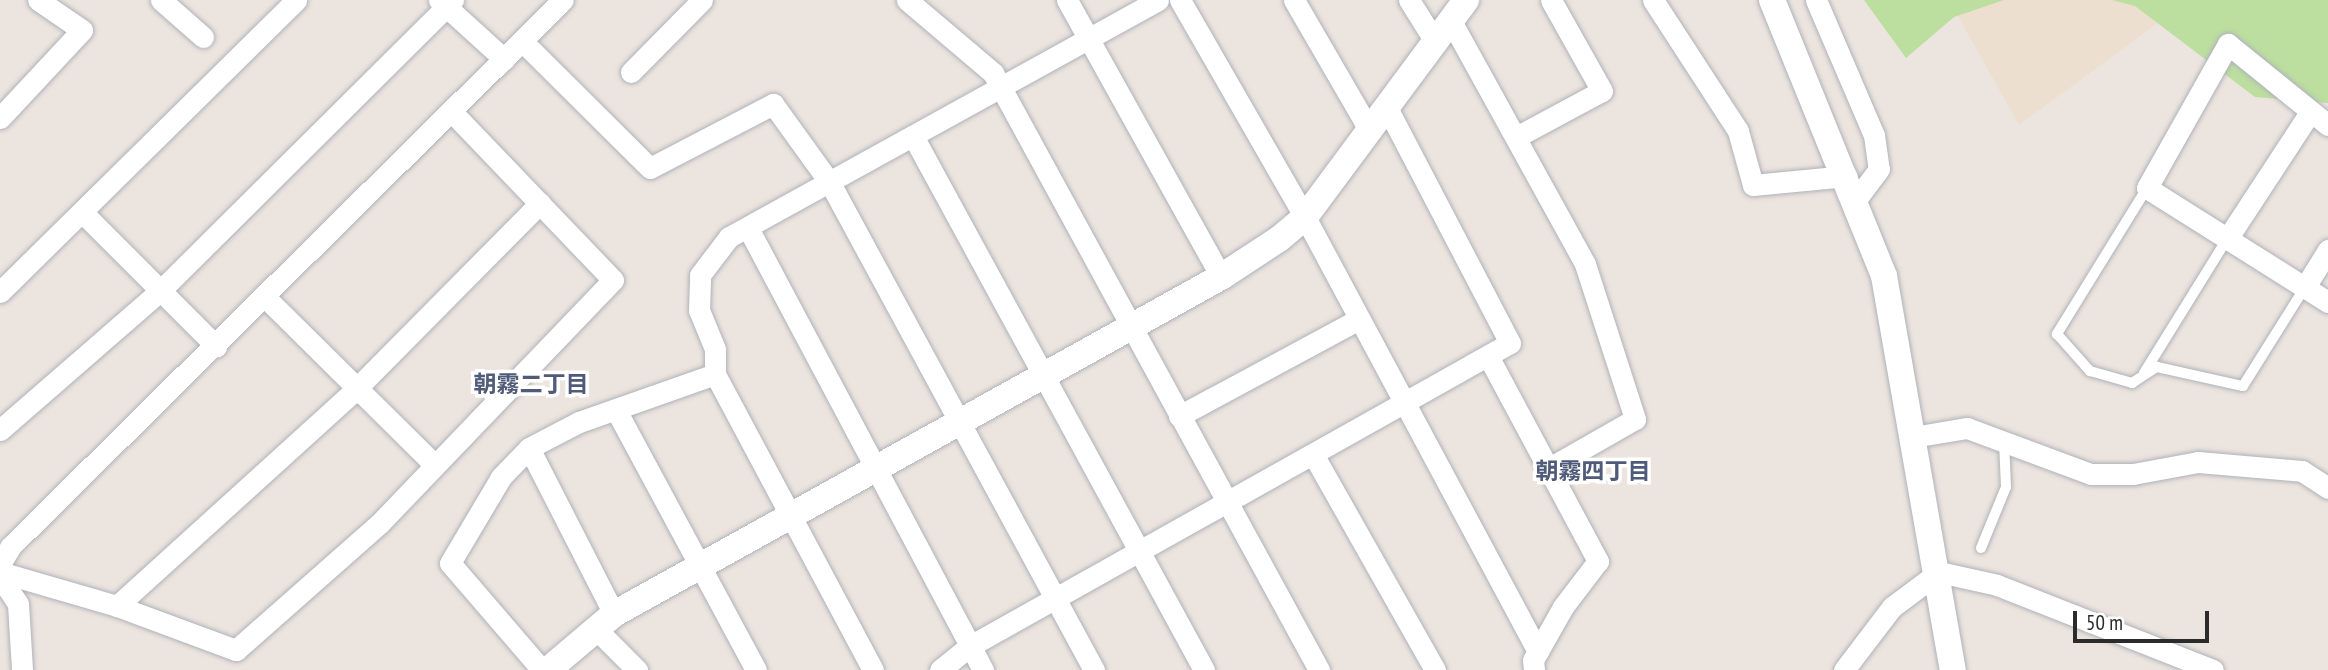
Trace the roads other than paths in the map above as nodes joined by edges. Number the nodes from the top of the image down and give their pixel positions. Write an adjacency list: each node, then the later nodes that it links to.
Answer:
1 (38, 0): 28 (street)
2 (162, 0): 18 (street)
3 (296, 0): 37 (street)
4 (563, 0): 20 (street)
5 (702, 0): 23 (street)
6 (907, 0): 24 (street)
7 (1067, 0): 19 (street)
8 (1158, 0): 19 (street)
9 (1180, 0): 38 (street)
10 (1294, 0): 30 (street)
11 (1409, 0): 21 (street)
12 (1551, 0): 32 (street)
13 (1653, 0): 34 (street)
14 (1772, 0): 34 (street)
15 (1816, 0): 34 (street)
16 (446, 2): 22 (street); 44 (street)
17 (1458, 10): 21 (street); 32 (street)
18 (203, 37)
19 (1090, 40): 24 (street); 42 (street)
20 (522, 41): 22 (street); 33 (street)
21 (1436, 43): 25 (street)
22 (504, 59): 26 (street)
23 (631, 72)
24 (1001, 87): 31 (street); 49 (street)
25 (1387, 108): 30 (street); 51 (street)
26 (452, 112): 36 (street); 46 (street)
27 (2310, 112): 29 (street); 35 (street); 40 (street)
28 (0, 118)
29 (2328, 125)
30 (1370, 131): 38 (street)
31 (913, 136): 33 (street); 53 (street)
32 (1518, 136): 66 (street)
33 (830, 183): 39 (street); 59 (street)
34 (1852, 187): 61 (street)
35 (2147, 188): 40 (street); 54 (lane)
36 (540, 203): 55 (street); 65 (street)
37 (82, 212): 44 (street); 45 (street)
38 (1305, 217): 42 (street); 48 (street)
39 (748, 228): 52 (street); 67 (street)
40 (2229, 236): 43 (street); 54 (lane)
41 (2328, 250): 43 (street)
42 (1221, 277): 49 (street)
43 (2305, 287): 47 (street); 54 (lane)
44 (160, 291): 50 (street); 60 (street)
45 (0, 292)
46 (265, 297): 50 (street); 55 (street)
47 (2328, 302)
48 (1359, 319): 56 (street); 58 (street)
49 (1128, 328): 53 (street); 58 (street)
50 (216, 345): 73 (street)
51 (1488, 356): 56 (street); 66 (street)
52 (715, 374): 57 (street); 70 (street)
53 (1042, 376): 59 (street); 72 (street)
54 (2141, 377)
55 (355, 390): 65 (street); 78 (street)
56 (1403, 403): 64 (street); 81 (street)
57 (615, 410): 63 (street); 74 (street)
58 (1179, 416): 69 (street)
59 (958, 422): 67 (street); 77 (street)
60 (0, 430)
61 (1913, 437): 62 (street); 75 (street)
62 (2004, 438): 68 (street); 71 (lane)
63 (530, 448): 79 (street); 83 (street)
64 (1314, 456): 69 (street); 93 (street)
65 (435, 464): 78 (street)
66 (1549, 468): 81 (street)
67 (874, 470): 70 (street); 80 (street)
68 (2328, 488)
69 (1227, 505): 72 (street); 92 (street)
70 (788, 518): 74 (street); 87 (street)
71 (1981, 548)
72 (1140, 552): 77 (street); 91 (street)
73 (0, 564)
74 (696, 566): 79 (street); 86 (street)
75 (1939, 572): 94 (street); 95 (street); 96 (street)
76 (0, 575): 78 (street); 82 (street)
77 (1055, 598): 80 (street); 90 (street)
78 (117, 606)
79 (604, 620): 84 (street); 85 (street)
80 (970, 646): 88 (street); 89 (street)
81 (1536, 661)
82 (22, 670)
83 (542, 670)
84 (548, 670)
85 (637, 670)
86 (756, 670)
87 (873, 670)
88 (940, 670)
89 (983, 670)
90 (1094, 670)
91 (1204, 670)
92 (1319, 670)
93 (1435, 670)
94 (1844, 670)
95 (1953, 670)
96 (2213, 670)

